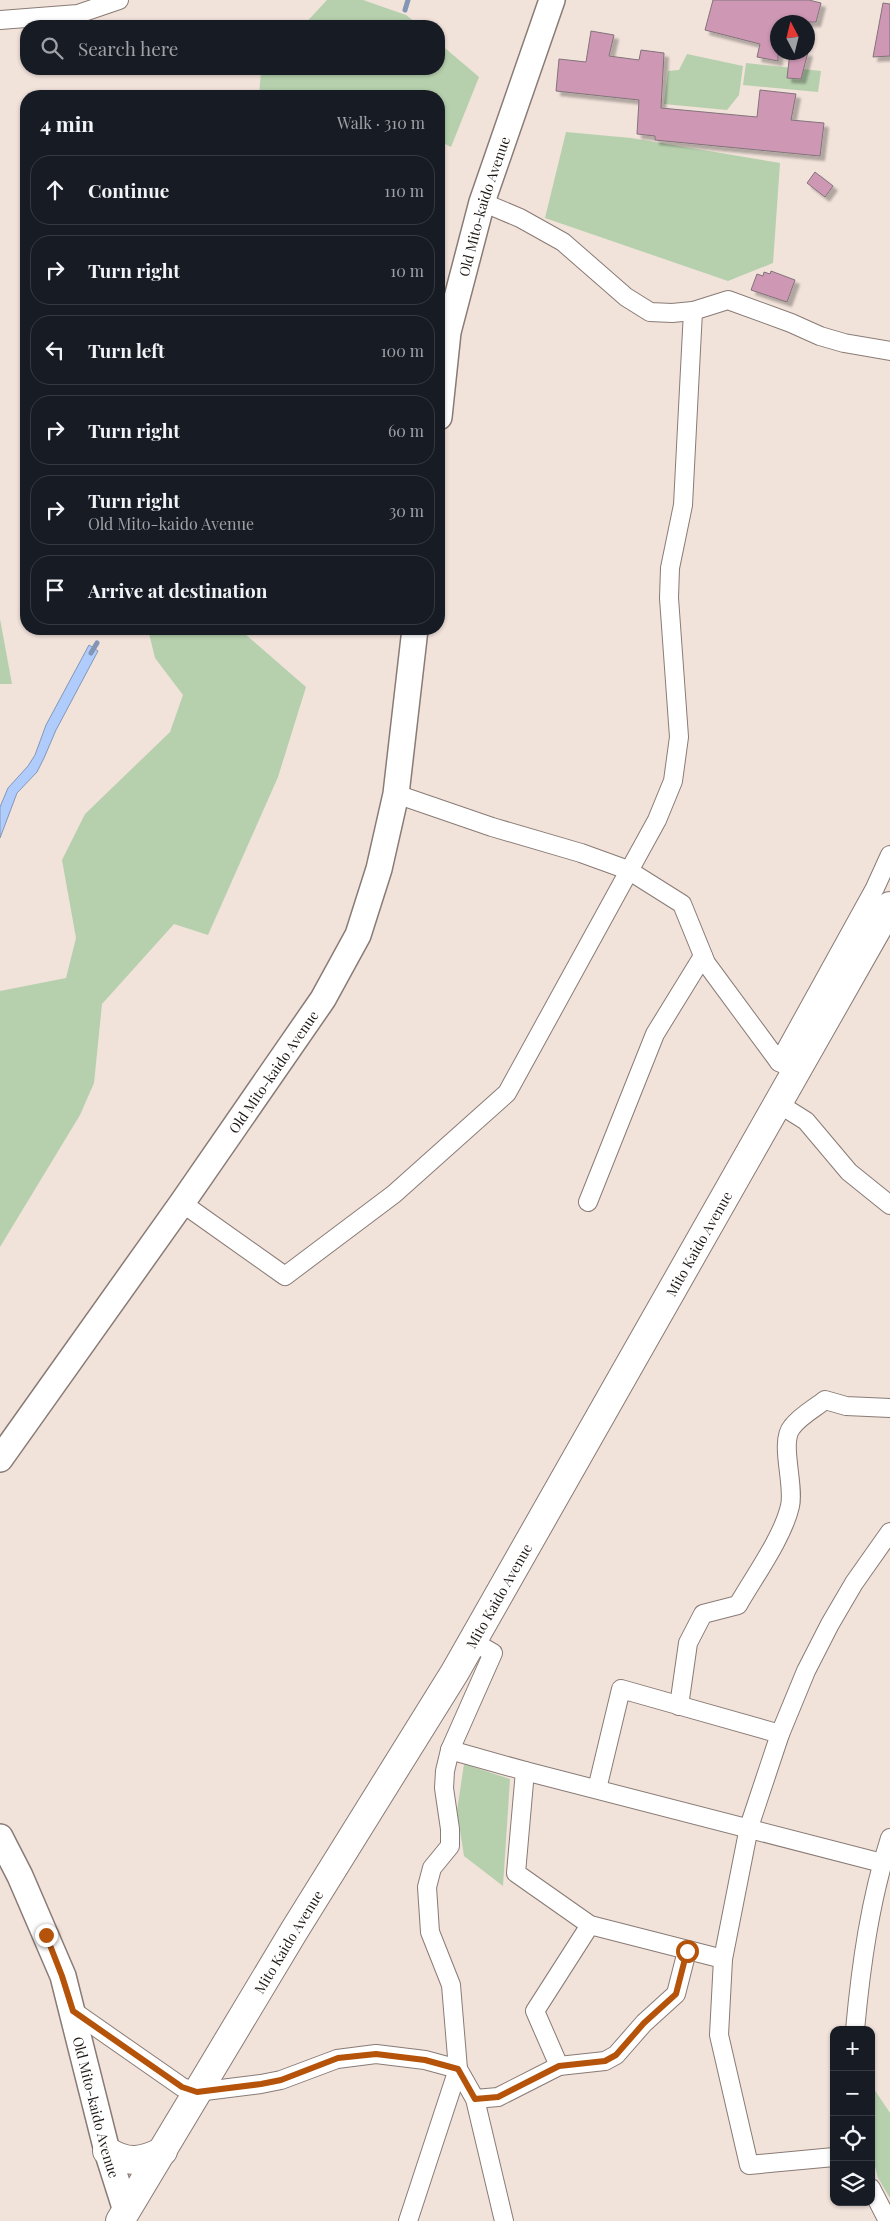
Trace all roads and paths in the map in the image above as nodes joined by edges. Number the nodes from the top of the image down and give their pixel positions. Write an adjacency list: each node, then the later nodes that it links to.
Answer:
1 (119, 0): 3 (street)
2 (552, 0): 4 (street, Old Mito-kaido Avenue)
3 (0, 20)
4 (482, 202): 5 (street); 7 (street, Old Mito-kaido Avenue)
5 (693, 311): 6 (street); 11 (street)
6 (890, 352)
7 (445, 360)
8 (414, 635): 9 (street, Old Mito-kaido Avenue)
9 (396, 794): 11 (street); 19 (street, Old Mito-kaido Avenue)
10 (890, 855): 16 (street)
11 (628, 870): 14 (street); 19 (street)
12 (890, 906): 15 (highway, Mito Kaido Avenue)
13 (890, 934): 15 (highway)
14 (703, 956): 16 (street); 18 (street)
15 (861, 960): 16 (highway, Mito Kaido Avenue)
16 (788, 1067): 17 (highway, Mito Kaido Avenue)
17 (779, 1104): 20 (street); 24 (highway, Mito Kaido Avenue)
18 (588, 1202)
19 (182, 1203): 22 (street, Old Mito-kaido Avenue)
20 (890, 1205)
21 (890, 1408): 25 (street)
22 (0, 1459)
23 (890, 1532): 26 (street)
24 (472, 1642): 27 (street); 41 (highway, Mito Kaido Avenue)
25 (679, 1706): 26 (street); 29 (street)
26 (780, 1734): 30 (street)
27 (450, 1750): 28 (street); 40 (street)
28 (525, 1771): 29 (street); 34 (street)
29 (597, 1789): 30 (street)
30 (748, 1827): 33 (street); 36 (street)
31 (0, 1836): 37 (street, Old Mito-kaido Avenue)
32 (890, 1838): 33 (street)
33 (882, 1863): 38 (street)
34 (590, 1925): 35 (street); 39 (street)
35 (687, 1951): 36 (street); 39 (street)
36 (723, 1959): 45 (street)
37 (73, 2011): 41 (street); 43 (street, Old Mito-kaido Avenue)
38 (855, 2026)
39 (559, 2066): 42 (street)
40 (458, 2069): 41 (street); 42 (street); 48 (street)
41 (197, 2092): 44 (highway, Mito Kaido Avenue)
42 (475, 2099): 49 (street)
43 (107, 2151): 44 (highway); 47 (street, Old Mito-kaido Avenue)
44 (163, 2151): 47 (highway, Mito Kaido Avenue)
45 (830, 2157)
46 (875, 2196): 50 (street)
47 (123, 2216)
48 (408, 2221)
49 (504, 2221)
50 (888, 2221)

